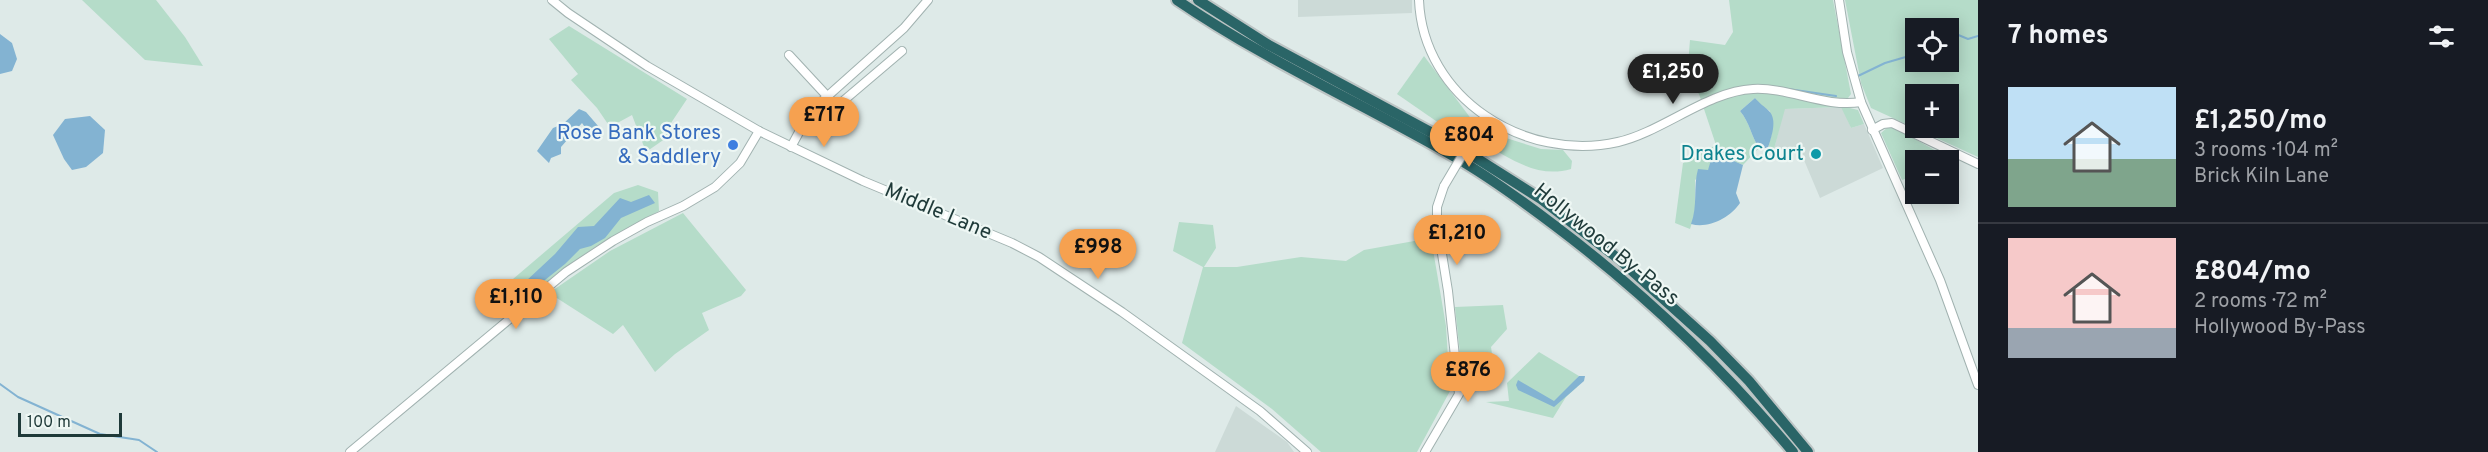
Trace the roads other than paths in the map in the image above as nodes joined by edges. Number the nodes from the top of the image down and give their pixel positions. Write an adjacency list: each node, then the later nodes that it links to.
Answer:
1 (552, 0): 14 (street, Middle Lane)
2 (928, 0): 9 (street)
3 (1177, 0): 21 (highway, Hollywood By-Pass)
4 (1198, 0): 22 (highway, Hollywood By-Pass)
5 (1419, 0): 12 (street)
6 (1839, 0): 10 (street)
7 (902, 51): 11 (street)
8 (789, 55): 9 (street)
9 (827, 96): 11 (street)
10 (1861, 102): 12 (street); 13 (street)
11 (812, 113): 15 (street)
12 (1485, 117): 20 (street, bridge)
13 (1872, 130): 16 (street); 17 (street)
14 (759, 131): 15 (street, Middle Lane); 18 (street)
15 (791, 147): 19 (street, Middle Lane)
16 (1978, 164)
17 (1978, 385)
18 (350, 452)
19 (1307, 452)
20 (1425, 452)
21 (1793, 452)
22 (1808, 452)

